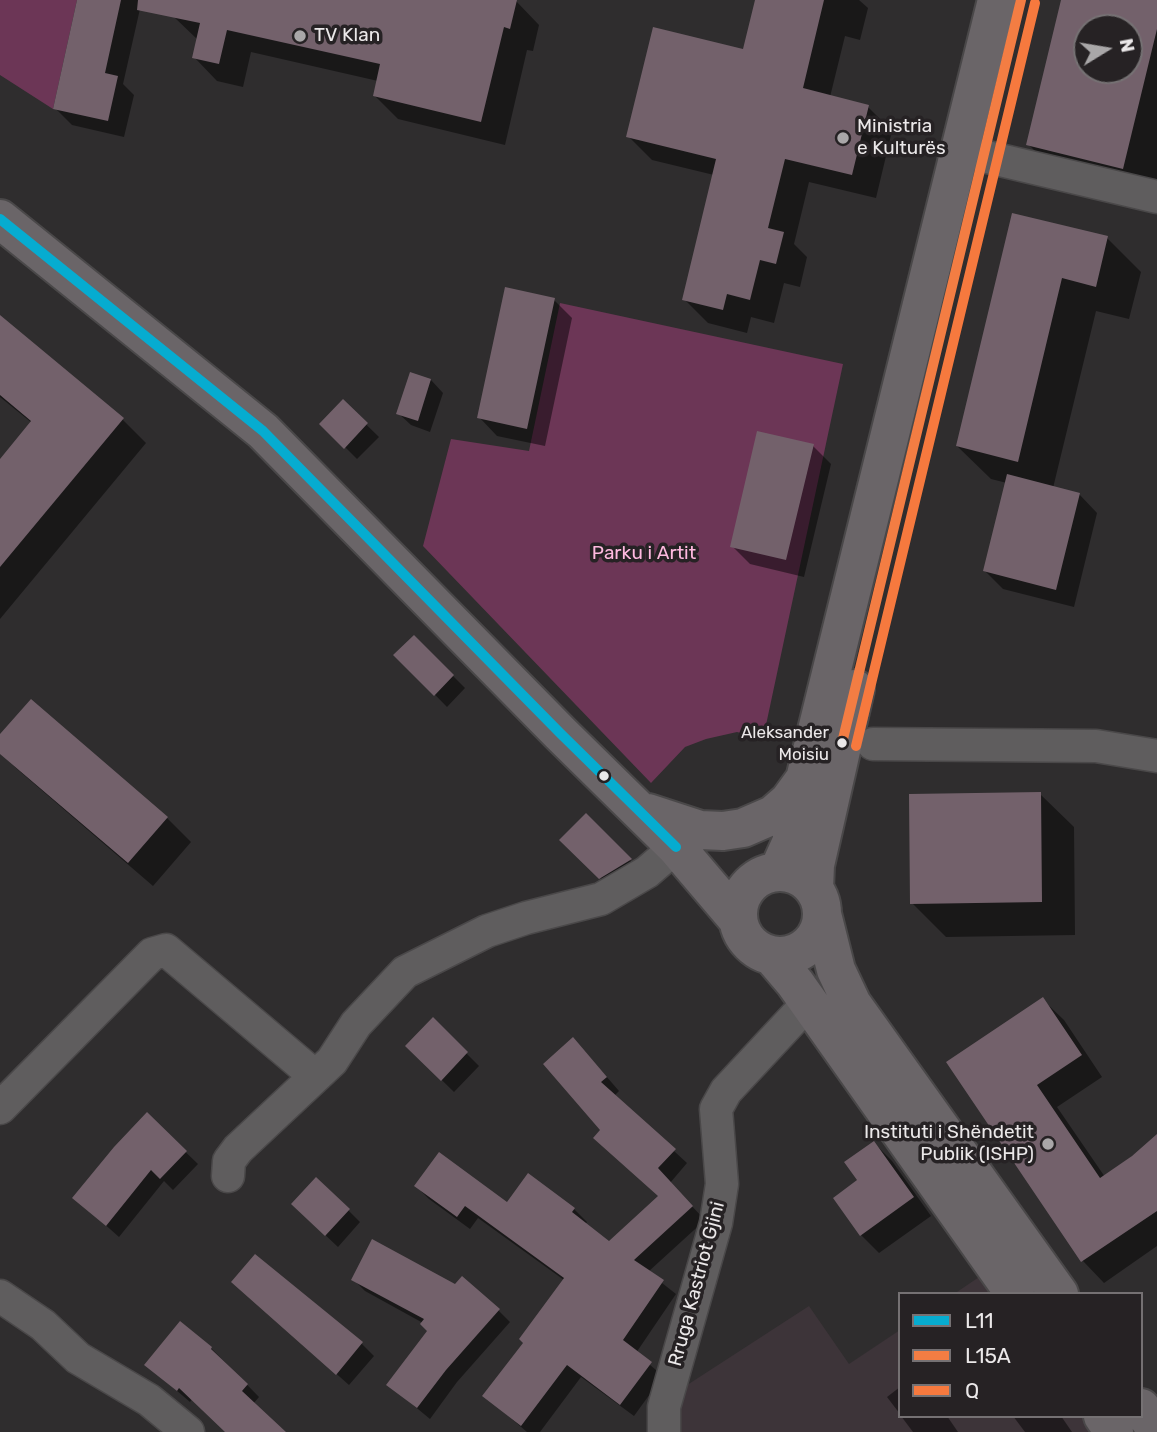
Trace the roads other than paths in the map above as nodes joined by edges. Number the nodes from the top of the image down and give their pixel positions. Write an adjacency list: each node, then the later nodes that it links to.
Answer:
1 (997, 0): 8 (main road)
2 (1021, 0): 3 (main road)
3 (983, 156): 4 (street); 12 (main road)
4 (1157, 197)
5 (0, 219): 9 (main road)
6 (873, 744): 7 (street)
7 (1157, 756)
8 (805, 779): 9 (main road); 11 (main road)
9 (636, 807): 10 (main road)
10 (676, 847): 11 (main road); 13 (main road); 16 (street)
11 (770, 874): 12 (main road); 13 (main road)
12 (818, 902): 14 (main road); 20 (main road)
13 (738, 920): 14 (main road)
14 (772, 956): 15 (main road)
15 (808, 1002): 19 (main road); 25 (street, Rruga Kastriot Gjini)
16 (315, 1076): 17 (street); 18 (street)
17 (0, 1108)
18 (228, 1175)
19 (1014, 1292)
20 (1058, 1292)
21 (0, 1296): 24 (street)
22 (1143, 1411): 23 (main road)
23 (1157, 1430)
24 (188, 1432)
25 (664, 1432)

